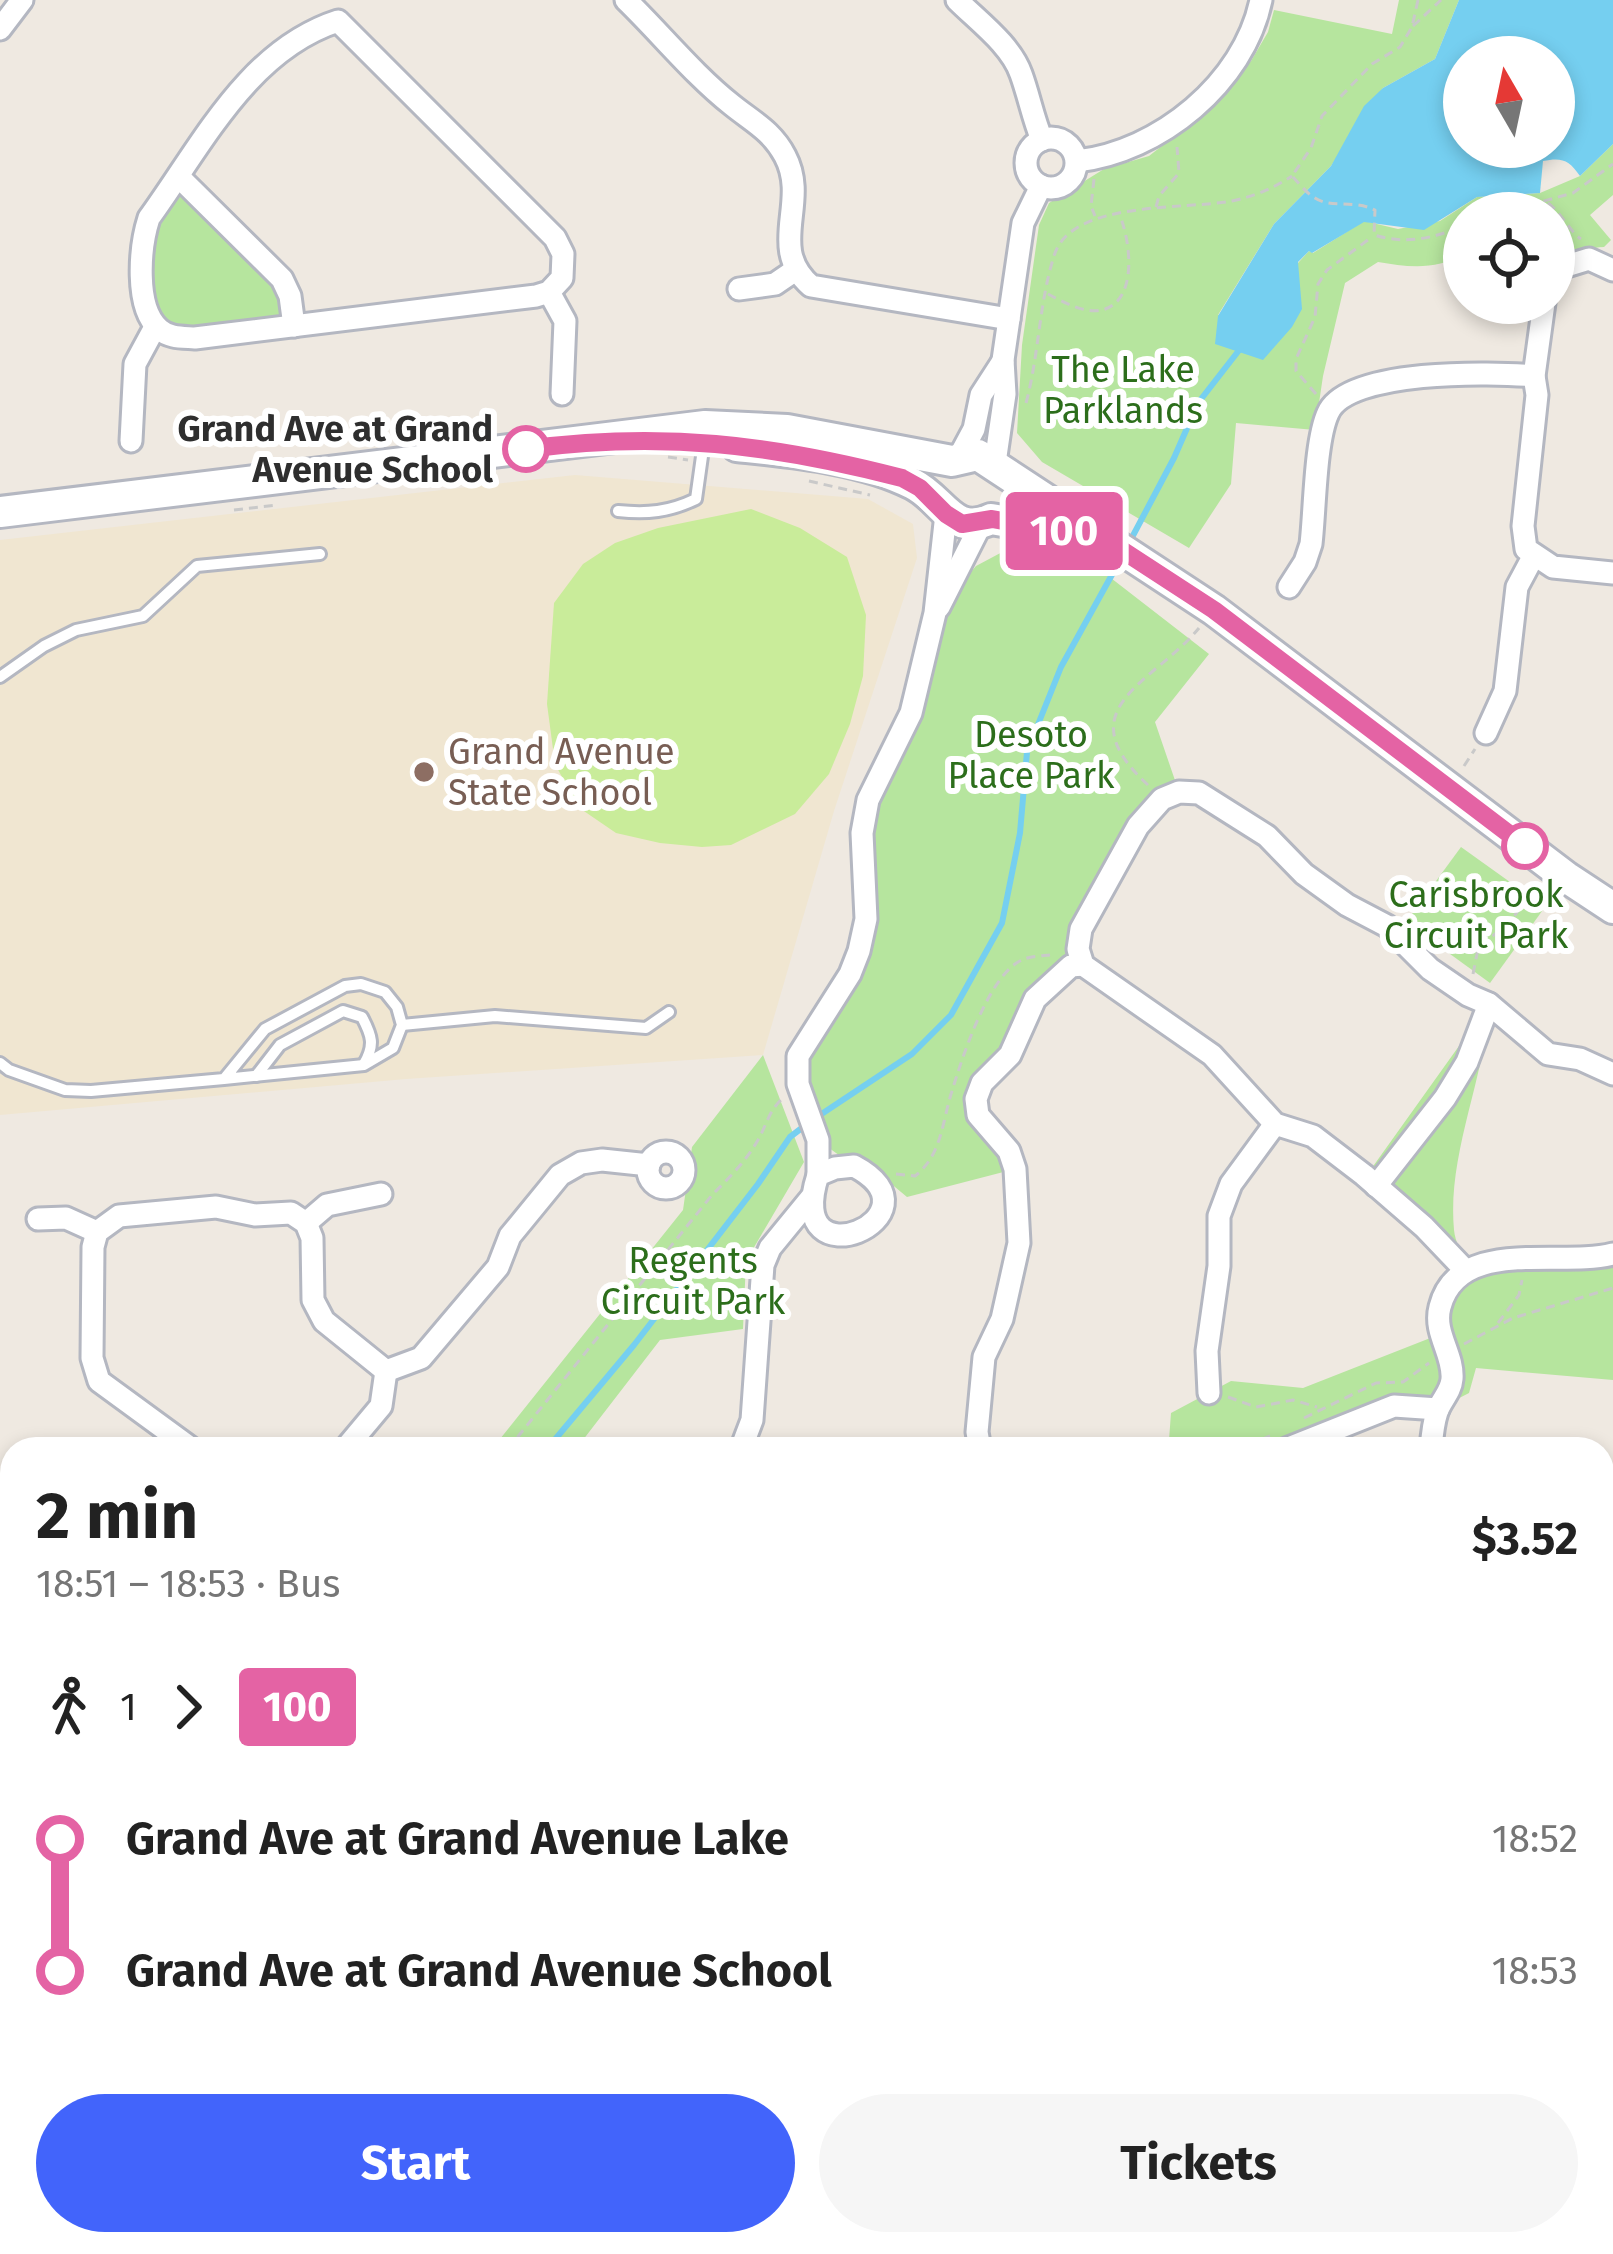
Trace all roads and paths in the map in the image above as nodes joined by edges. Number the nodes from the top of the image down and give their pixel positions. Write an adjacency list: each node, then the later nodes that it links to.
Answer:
1 (22, 0): 10 (street)
2 (354, 0): 8 (street)
3 (626, 0): 26 (street)
4 (957, 0): 12 (street)
5 (1261, 0): 11 (street)
6 (1418, 0): 9 (path)
7 (1441, 0): 9 (path)
8 (338, 21): 16 (street); 28 (street)
9 (1412, 27): 15 (path)
10 (0, 29)
11 (1180, 119): 13 (street); 19 (path)
12 (1042, 140): 13 (street); 17 (street)
13 (1083, 161): 17 (street); 21 (path)
14 (1613, 164): 18 (path)
15 (1292, 176): 19 (path); 23 (path)
16 (179, 177): 32 (street); 33 (street)
17 (1041, 186): 30 (street)
18 (1575, 192)
19 (1156, 209): 20 (path)
20 (1120, 214): 21 (path); 29 (path)
21 (1095, 218): 29 (path)
22 (1443, 233): 23 (path)
23 (1374, 235): 37 (path)
24 (1575, 264): 25 (street)
25 (1613, 270)
26 (794, 271): 27 (street); 30 (street)
27 (739, 290)
28 (549, 292): 32 (street); 36 (street)
29 (1047, 293): 38 (path)
30 (1009, 319): 34 (street)
31 (1541, 324): 35 (street)
32 (294, 326): 33 (street)
33 (155, 327): 40 (street)
34 (1004, 360): 43 (street); 44 (street)
35 (1534, 376): 37 (street); 57 (street)
36 (562, 394)
37 (1332, 405): 59 (street)
38 (1021, 418)
39 (617, 438): 41 (street); 43 (street); 53 (street)
40 (131, 441)
41 (703, 452): 42 (path); 50 (street); 52 (lane)
42 (663, 457)
43 (956, 459): 44 (street); 50 (street)
44 (999, 468): 54 (street); 55 (street)
45 (485, 479): 47 (path)
46 (809, 481): 48 (path)
47 (418, 487)
48 (870, 495)
49 (291, 502): 51 (path)
50 (942, 508): 54 (street); 60 (street)
51 (228, 510)
52 (617, 512)
53 (7, 514)
54 (987, 521): 55 (street); 60 (street)
55 (1105, 539): 66 (street)
56 (320, 554): 62 (lane)
57 (1533, 557): 58 (street); 63 (street)
58 (1613, 573)
59 (1289, 586)
60 (935, 613): 77 (street)
61 (1202, 625): 64 (path)
62 (0, 677)
63 (1486, 733)
64 (1162, 799): 67 (street); 68 (street)
65 (1537, 886): 68 (path)
66 (1613, 908)
67 (1080, 957): 78 (street); 82 (path); 107 (street)
68 (1468, 995): 69 (street)
69 (1490, 1004): 74 (street); 84 (street)
70 (669, 1012): 71 (lane)
71 (402, 1025): 73 (lane); 76 (lane)
72 (0, 1063): 76 (lane)
73 (364, 1065): 75 (lane); 75 (lane)
74 (1613, 1074)
75 (256, 1076): 76 (lane)
76 (224, 1078)
77 (795, 1101): 79 (street); 105 (path)
78 (1275, 1124): 84 (street); 99 (street)
79 (816, 1134): 81 (street); 83 (street)
80 (649, 1165): 98 (street)
81 (854, 1166): 83 (street); 91 (street)
82 (889, 1169)
83 (818, 1174): 86 (street)
84 (1376, 1186): 94 (street)
85 (381, 1194): 88 (street)
86 (811, 1198): 90 (street); 91 (street)
87 (38, 1219): 89 (street)
88 (306, 1223): 89 (street); 98 (street)
89 (97, 1232): 103 (street)
90 (784, 1234): 91 (street); 106 (street)
91 (831, 1234)
92 (1613, 1254): 93 (street)
93 (1522, 1260): 94 (street); 96 (path)
94 (1466, 1271): 97 (street)
95 (1613, 1288): 96 (path)
96 (1498, 1324): 97 (path)
97 (1446, 1355): 100 (path); 101 (street)
98 (386, 1371): 104 (street)
99 (1209, 1394): 100 (path)
100 (1318, 1408): 102 (path)
101 (1438, 1409): 108 (street); 109 (street)
102 (1299, 1425)
103 (176, 1437)
104 (355, 1437)
105 (518, 1437)
106 (746, 1437)
107 (978, 1437)
108 (1295, 1437)
109 (1433, 1437)

